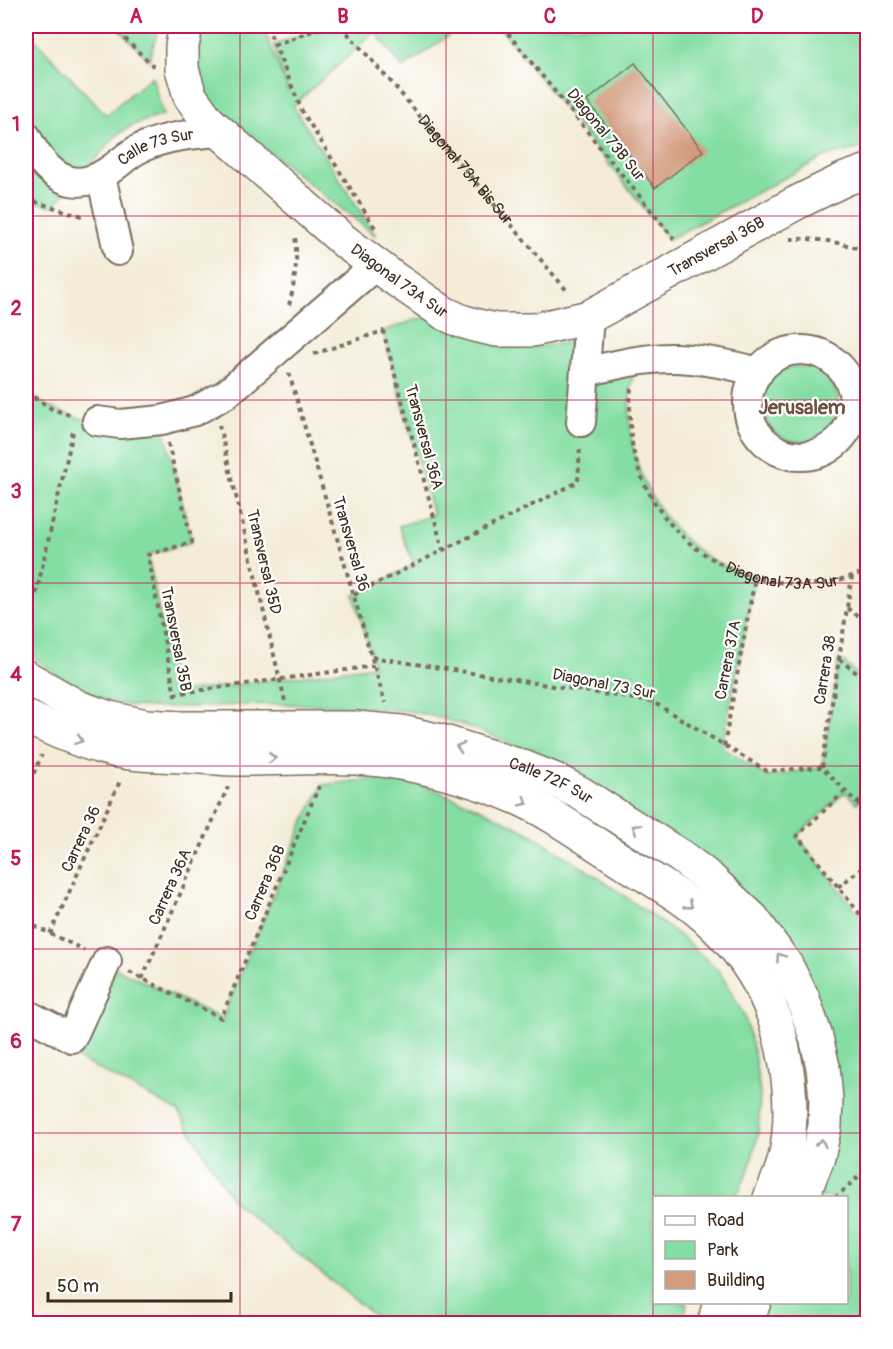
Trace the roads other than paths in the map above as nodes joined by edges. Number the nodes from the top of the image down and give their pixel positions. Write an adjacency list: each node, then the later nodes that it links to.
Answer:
1 (186, 26): 2 (street, Diagonal 73A Sur)
2 (220, 132): 5 (street, Calle 73 Sur); 7 (street, Diagonal 73A Sur)
3 (26, 136): 5 (street, Calle 73 Sur)
4 (856, 175): 8 (street, Transversal 36B)
5 (101, 176): 6 (street, Calle 73 Sur)
6 (115, 238)
7 (376, 265): 8 (street, Diagonal 73A Sur); 11 (street)
8 (589, 317): 9 (street)
9 (585, 372): 10 (street); 12 (street)
10 (759, 372)
11 (87, 419)
12 (581, 422)
13 (26, 676): 18 (street, Calle 72F Sur, one-way to 13)
14 (40, 724): 17 (street, Calle 72F Sur, one-way to 17)
15 (107, 961): 16 (street)
16 (26, 1014)
17 (770, 1196)
18 (802, 1196)
19 (719, 1304): 21 (street)
20 (753, 1304): 22 (street)
21 (714, 1323)
22 (746, 1323)

